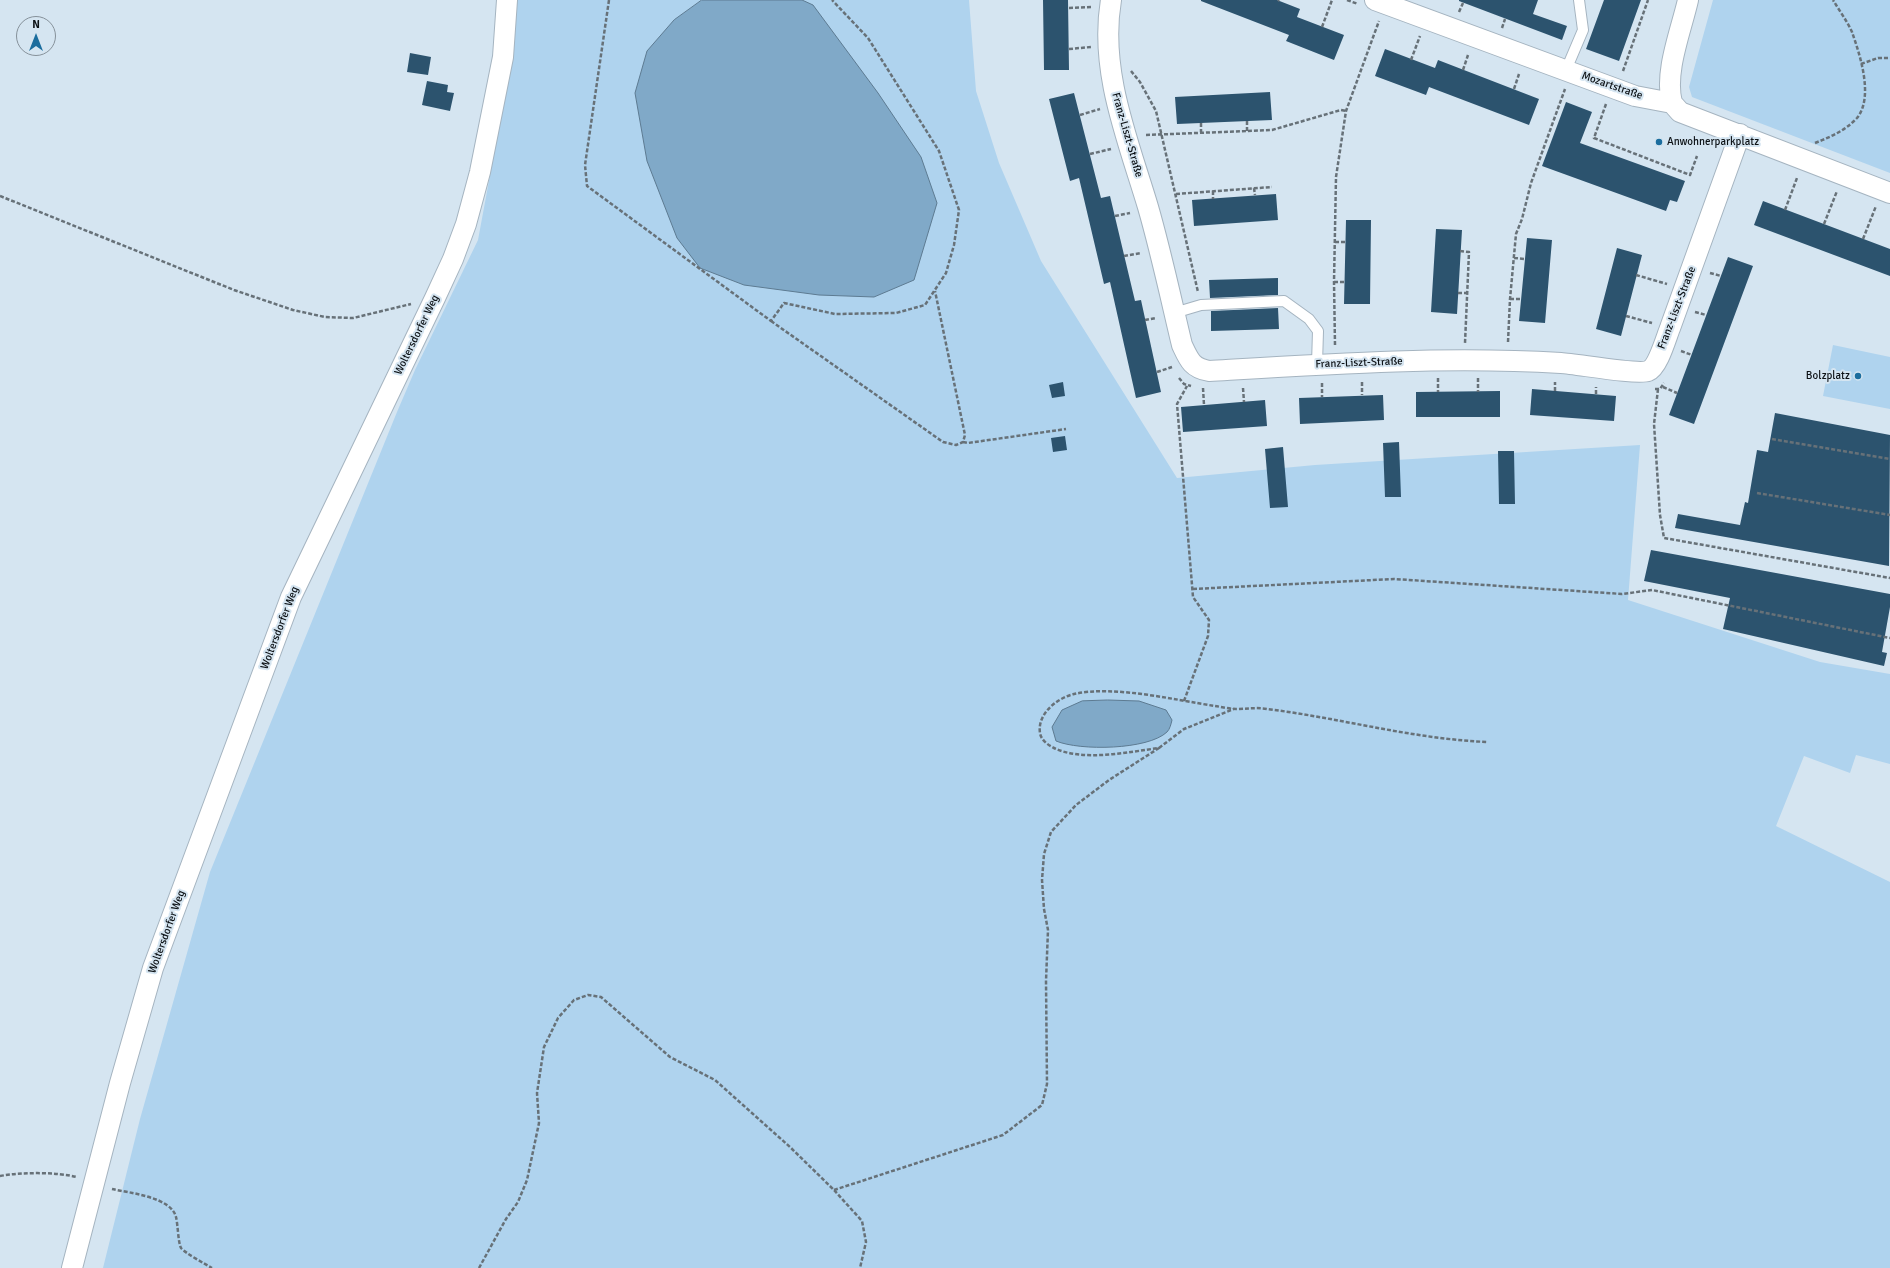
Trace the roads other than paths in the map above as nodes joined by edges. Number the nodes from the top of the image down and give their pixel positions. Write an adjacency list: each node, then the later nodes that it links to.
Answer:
1 (507, 0): 12 (street, Woltersdorfer Weg)
2 (1375, 0): 6 (street, Mozartstraße)
3 (1579, 0): 6 (lane)
4 (1688, 0): 7 (street)
5 (1105, 3): 10 (street, Franz-Liszt-Straße)
6 (1567, 77): 7 (street, Mozartstraße)
7 (1672, 103): 8 (street, Mozartstraße)
8 (1740, 134): 9 (street, Mozartstraße); 11 (street, Franz-Liszt-Straße)
9 (1884, 197)
10 (1168, 315): 11 (street, Franz-Liszt-Straße); 11 (lane)
11 (1327, 369)
12 (72, 1268)

